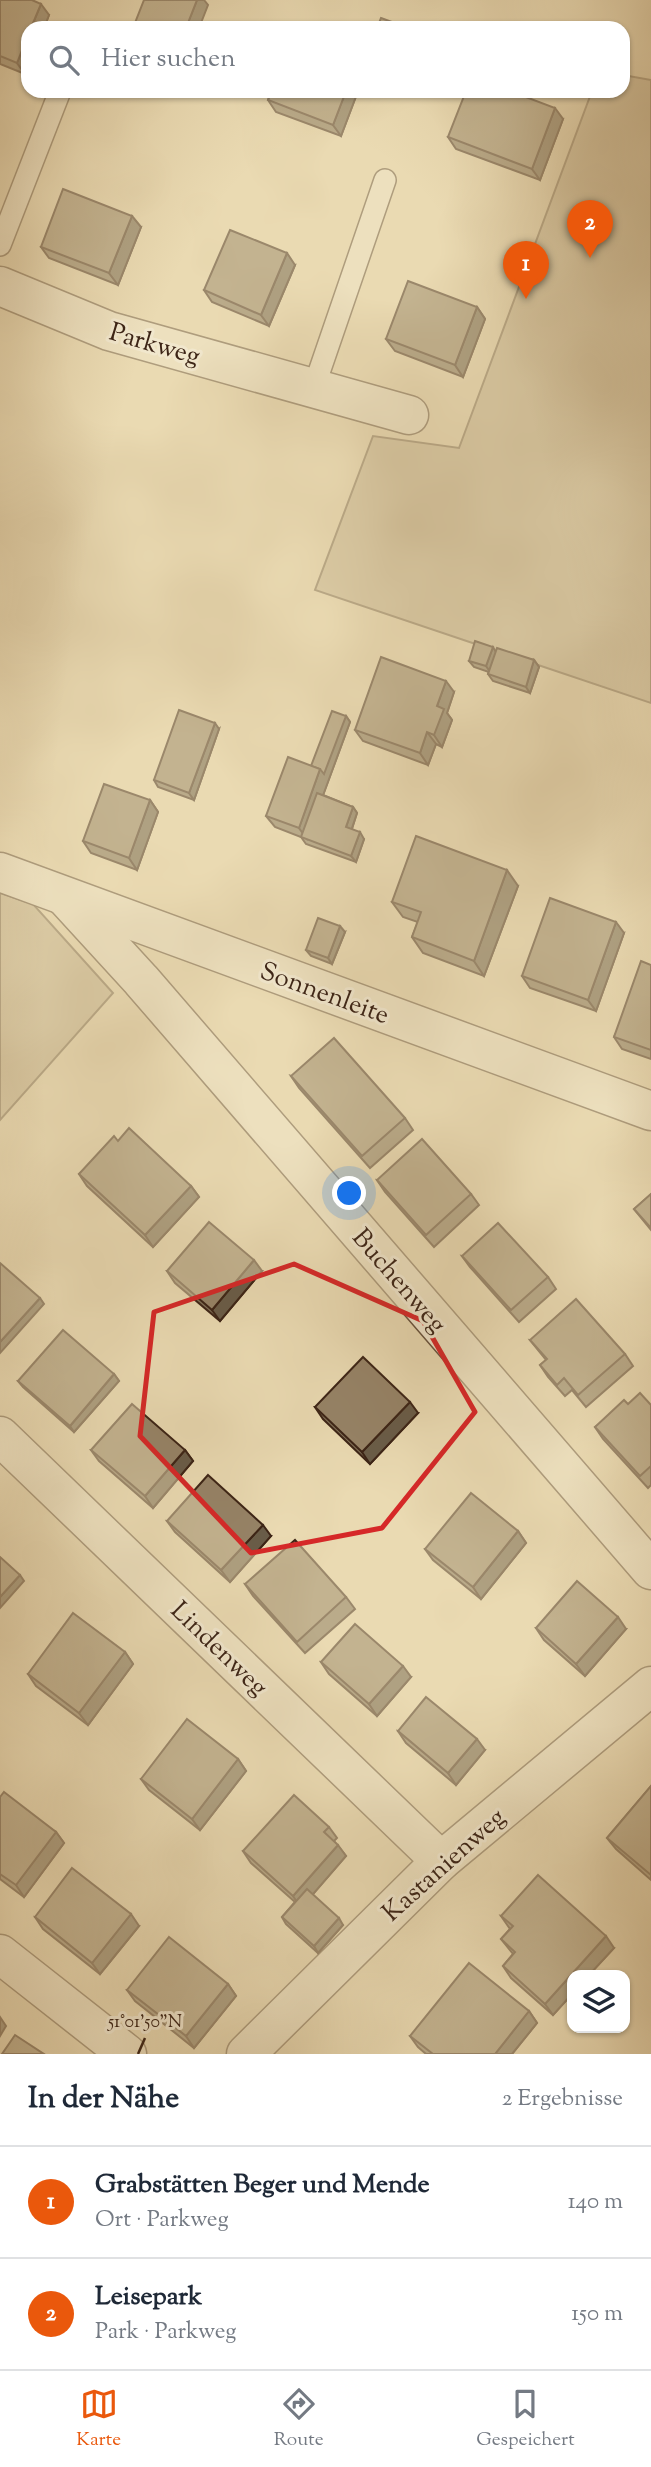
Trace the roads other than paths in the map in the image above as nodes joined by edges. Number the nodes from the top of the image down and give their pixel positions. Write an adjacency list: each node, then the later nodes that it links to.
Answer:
1 (57, 98): 3 (lane)
2 (385, 180): 5 (lane)
3 (0, 245)
4 (0, 286): 5 (street, Parkweg)
5 (314, 387): 6 (street, Parkweg)
6 (409, 415)
7 (0, 872): 8 (street, Sonnenleite)
8 (65, 897): 9 (street, Sonnenleite); 11 (street, Buchenweg)
9 (651, 1111)
10 (0, 1436): 13 (street, Lindenweg)
11 (651, 1570)
12 (651, 1686): 13 (street, Kastanienweg)
13 (441, 1861): 16 (street, Kastanienweg)
14 (0, 1954): 15 (street)
15 (127, 2054)
16 (246, 2054)

